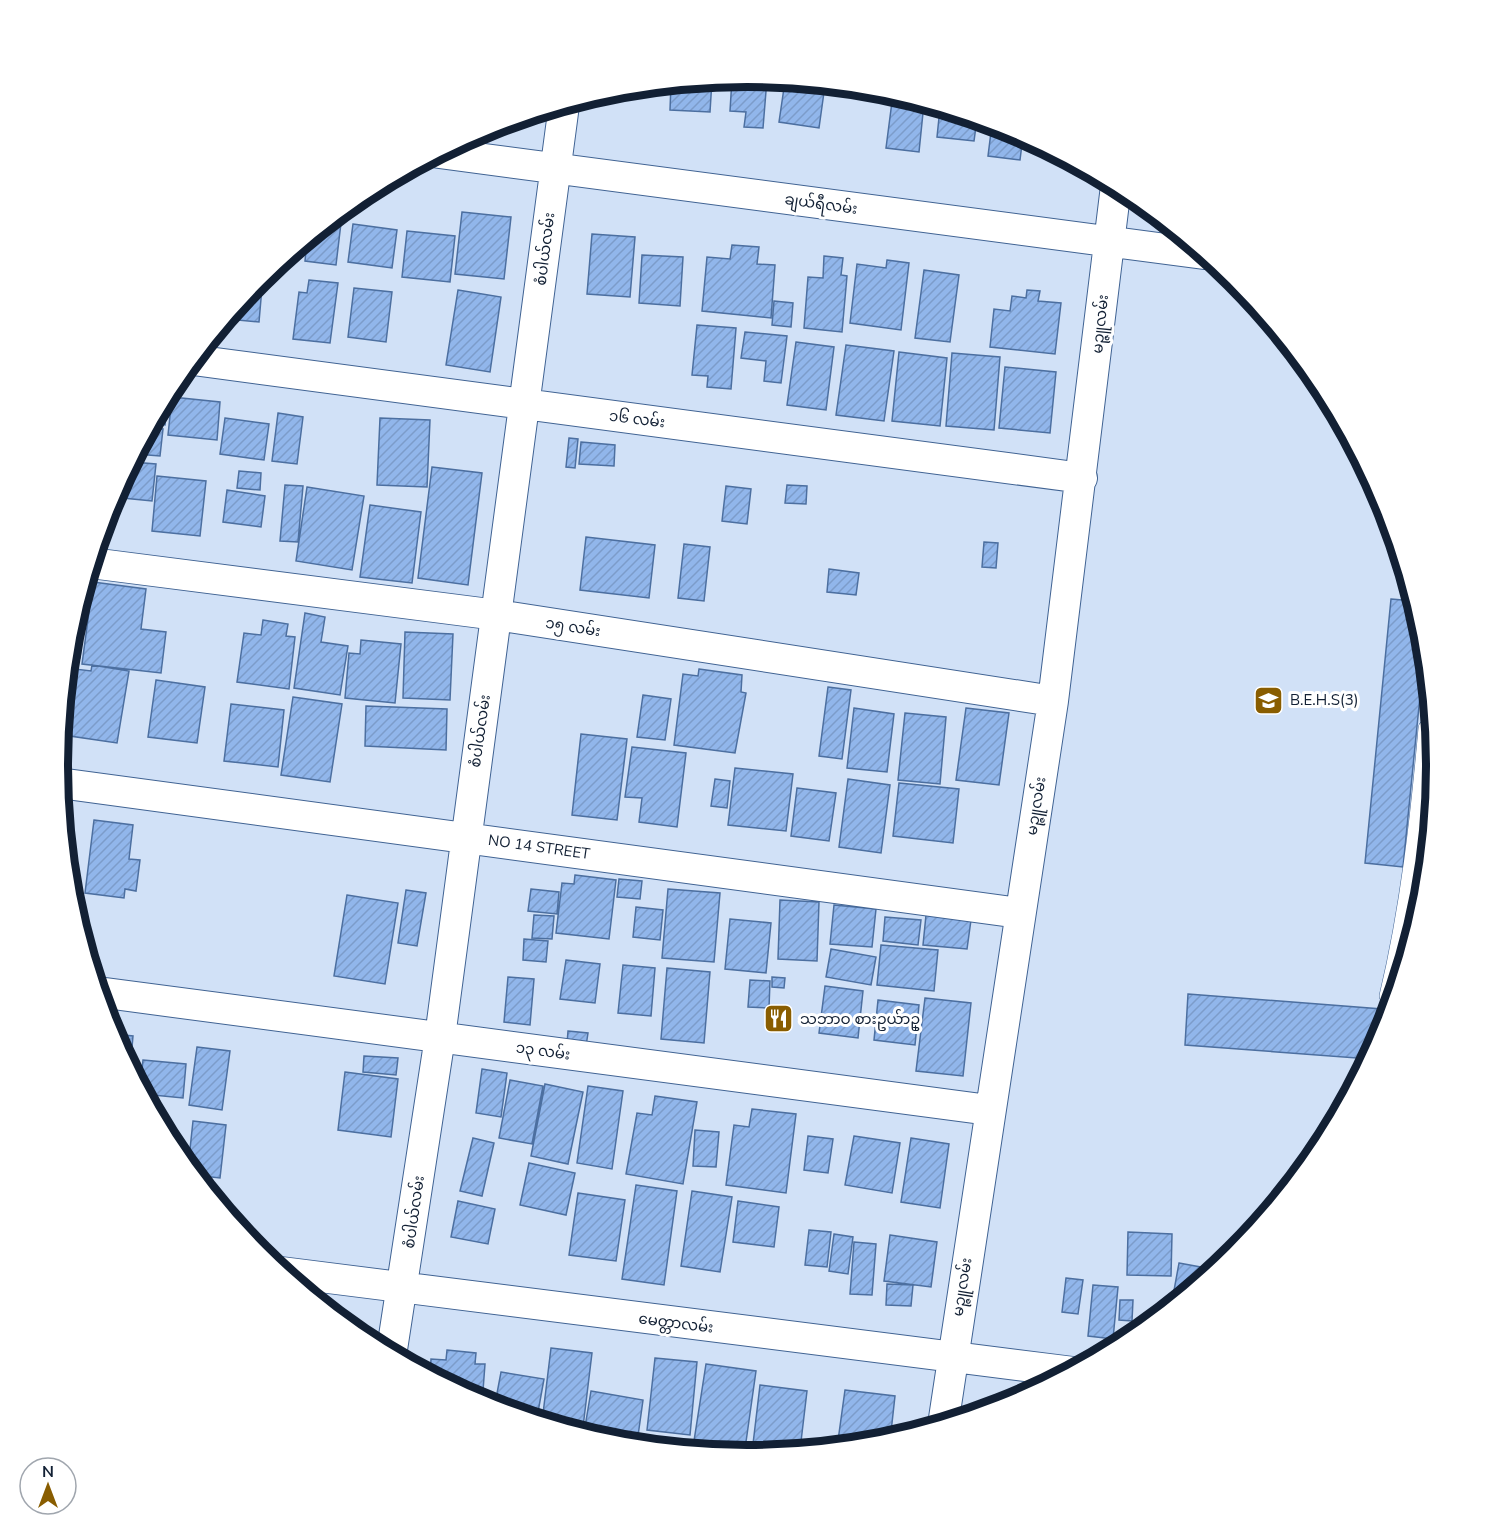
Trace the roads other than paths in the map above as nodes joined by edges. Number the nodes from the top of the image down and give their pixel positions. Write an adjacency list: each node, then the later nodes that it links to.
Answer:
1 (563, 114): 3 (street, စံပါယ်လမ်း)
2 (453, 155): 3 (street, ချယ်ရီလမ်း)
3 (555, 169): 5 (street, ချယ်ရီလမ်း); 8 (street, စံပါယ်လမ်း)
4 (1115, 196): 5 (street, မဉ္ဇူလမ်း)
5 (1109, 243): 6 (street, ချယ်ရီလမ်း); 9 (street, မဉ္ဇူလမ်း)
6 (1191, 252)
7 (202, 361): 8 (street, ၁၆ လမ်း)
8 (525, 405): 9 (street, ၁၆ လမ်း); 11 (street, စံပါယ်လမ်း)
9 (1082, 478): 12 (street, မဉ္ဇူလမ်း)
10 (99, 564): 11 (street, ၁၅ လမ်း)
11 (497, 615): 12 (street, ၁၅ လမ်း); 15 (street, စံပါယ်လမ်း)
12 (1053, 701): 16 (street, မဉ္ဇူလမ်း)
13 (1425, 736): 17 (lane)
14 (68, 784): 15 (street, NO 14 STREET)
15 (465, 837): 16 (street, NO 14 STREET); 19 (street, စံပါယ်လမ်း)
16 (1019, 913): 20 (street, မဉ္ဇူလမ်း)
17 (1389, 988)
18 (107, 993): 19 (street, ၁၃ လမ်း)
19 (440, 1037): 20 (street, ၁၃ လမ်း); 22 (street, စံပါယ်လမ်း)
20 (989, 1110): 24 (street, မဉ္ဇူလမ်း)
21 (295, 1274): 22 (street, မေတ္တာလမ်း)
22 (403, 1288): 23 (street, စံပါယ်လမ်း); 24 (street, မေတ္တာလမ်း)
23 (393, 1346)
24 (952, 1357): 25 (street, မေတ္တာလမ်း); 26 (street, မဉ္ဇူလမ်း)
25 (1059, 1370)
26 (944, 1416)

